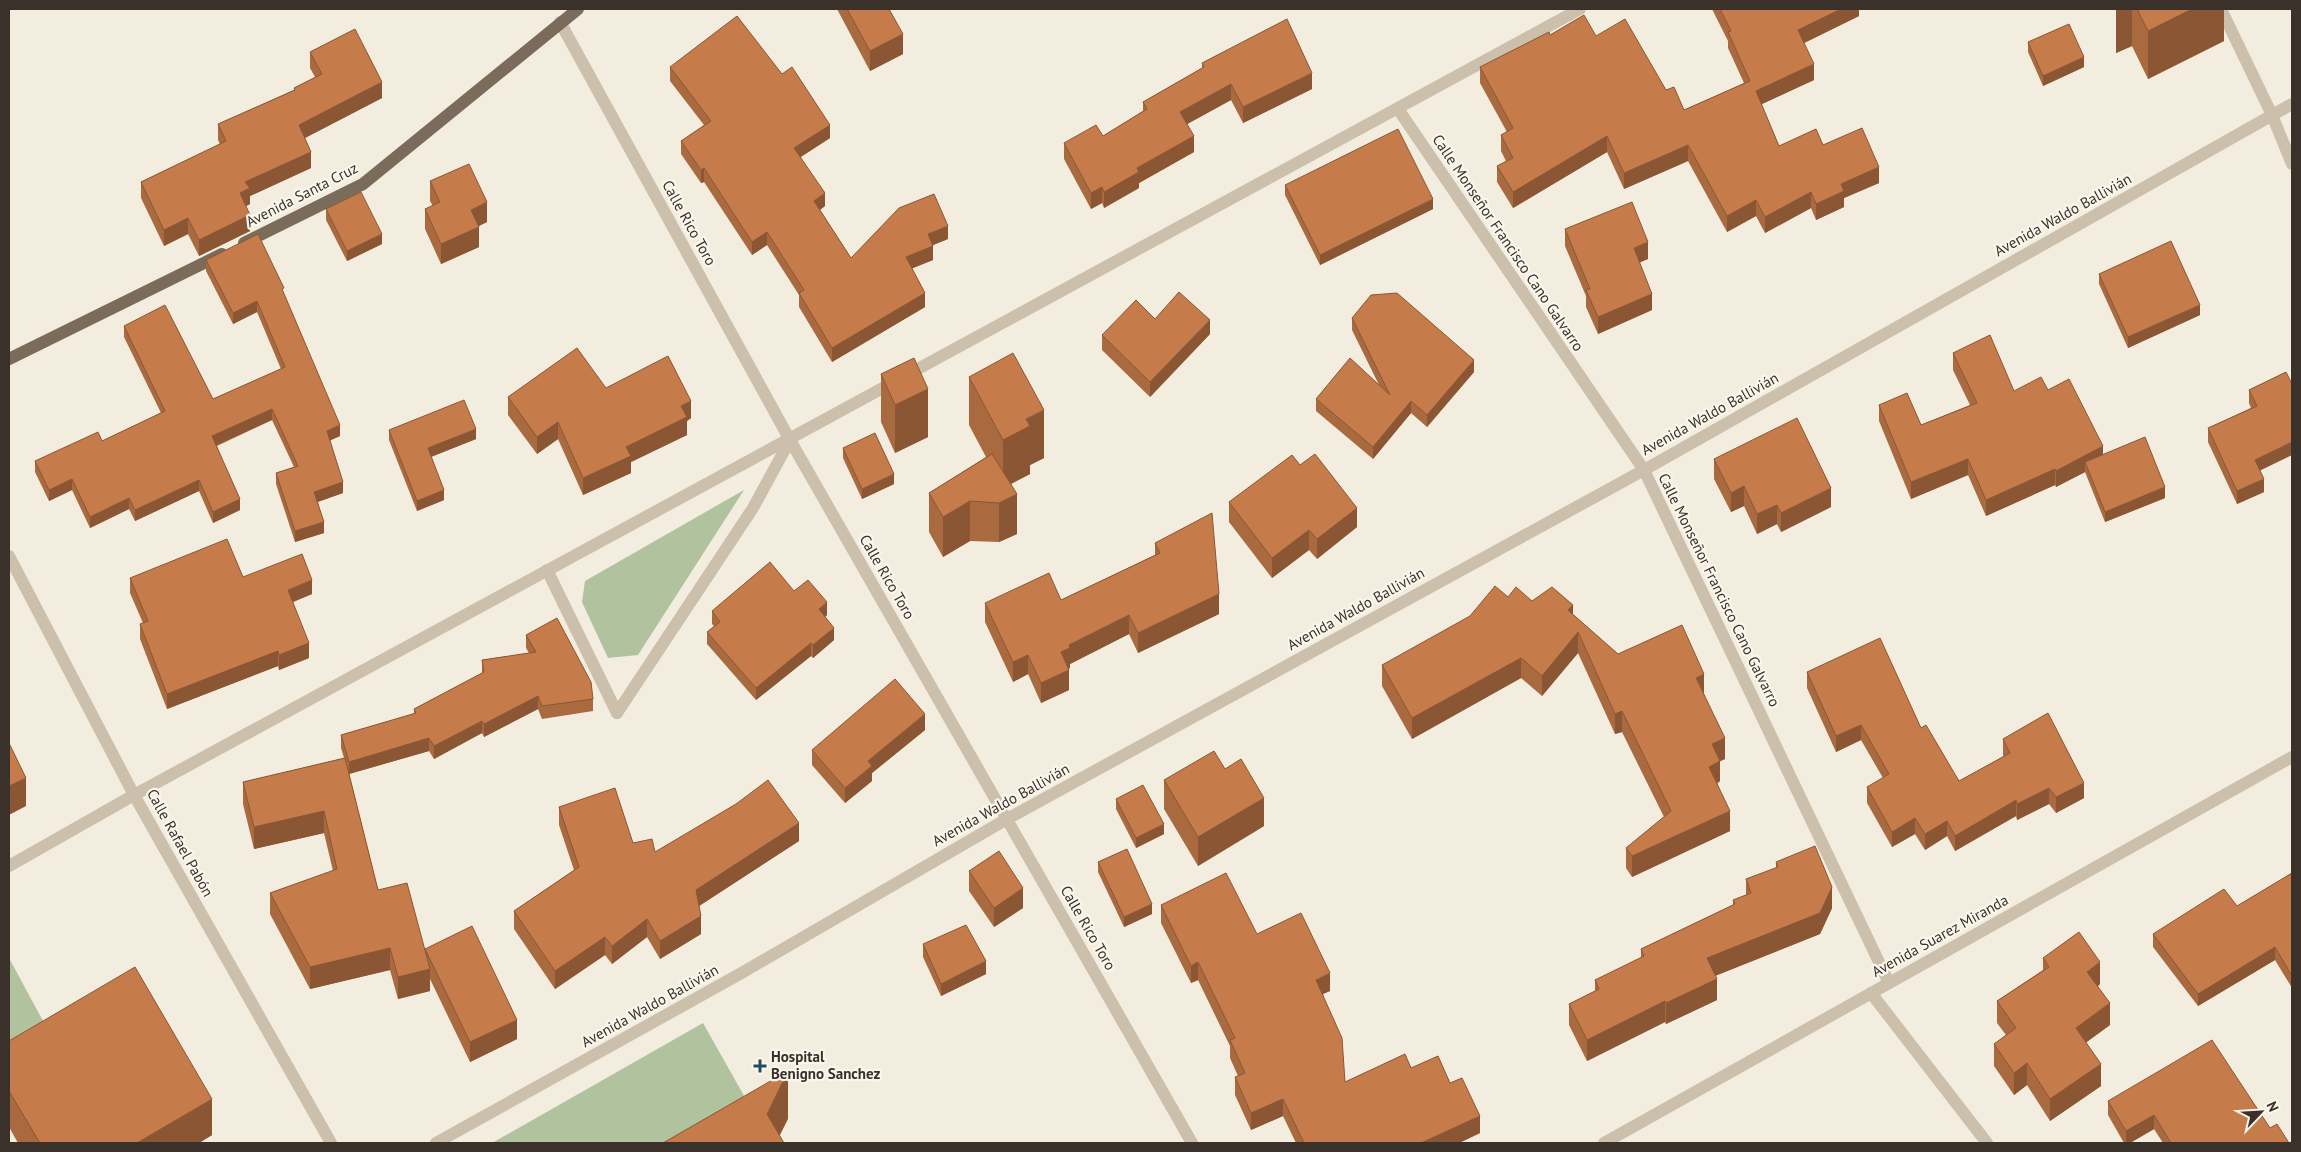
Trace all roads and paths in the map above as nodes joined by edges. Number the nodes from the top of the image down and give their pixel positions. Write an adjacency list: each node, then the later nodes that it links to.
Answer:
1 (578, 9): 4 (main road, Avenida Santa Cruz)
2 (1580, 9): 6 (street)
3 (2221, 9): 7 (street)
4 (560, 22): 9 (main road, Avenida Santa Cruz); 10 (street, Calle Rico Toro)
5 (2292, 104): 7 (street, Avenida Waldo Ballivián)
6 (1398, 109): 10 (street); 11 (street, Calle Monseñor Francisco Cano Galvarro)
7 (2272, 115): 8 (street); 11 (street, Avenida Waldo Ballivián)
8 (2292, 164)
9 (9, 360)
10 (790, 440): 13 (street); 13 (street); 16 (street, Calle Rico Toro)
11 (1644, 470): 16 (street, Avenida Waldo Ballivián); 18 (street, Calle Monseñor Francisco Cano Galvarro)
12 (9, 556): 15 (street, Calle Rafael Pabón)
13 (547, 570): 15 (street)
14 (2292, 757): 18 (street, Avenida Suarez Miranda)
15 (134, 795): 17 (street); 20 (street, Calle Rafael Pabón)
16 (1007, 819): 21 (street, Avenida Waldo Ballivián); 22 (street, Calle Rico Toro)
17 (9, 866)
18 (1889, 983): 19 (street, Avenida Suarez Miranda)
19 (1871, 993): 23 (street, Avenida Suarez Miranda); 24 (street)
20 (331, 1143)
21 (436, 1143)
22 (1192, 1143)
23 (1604, 1143)
24 (1987, 1143)

